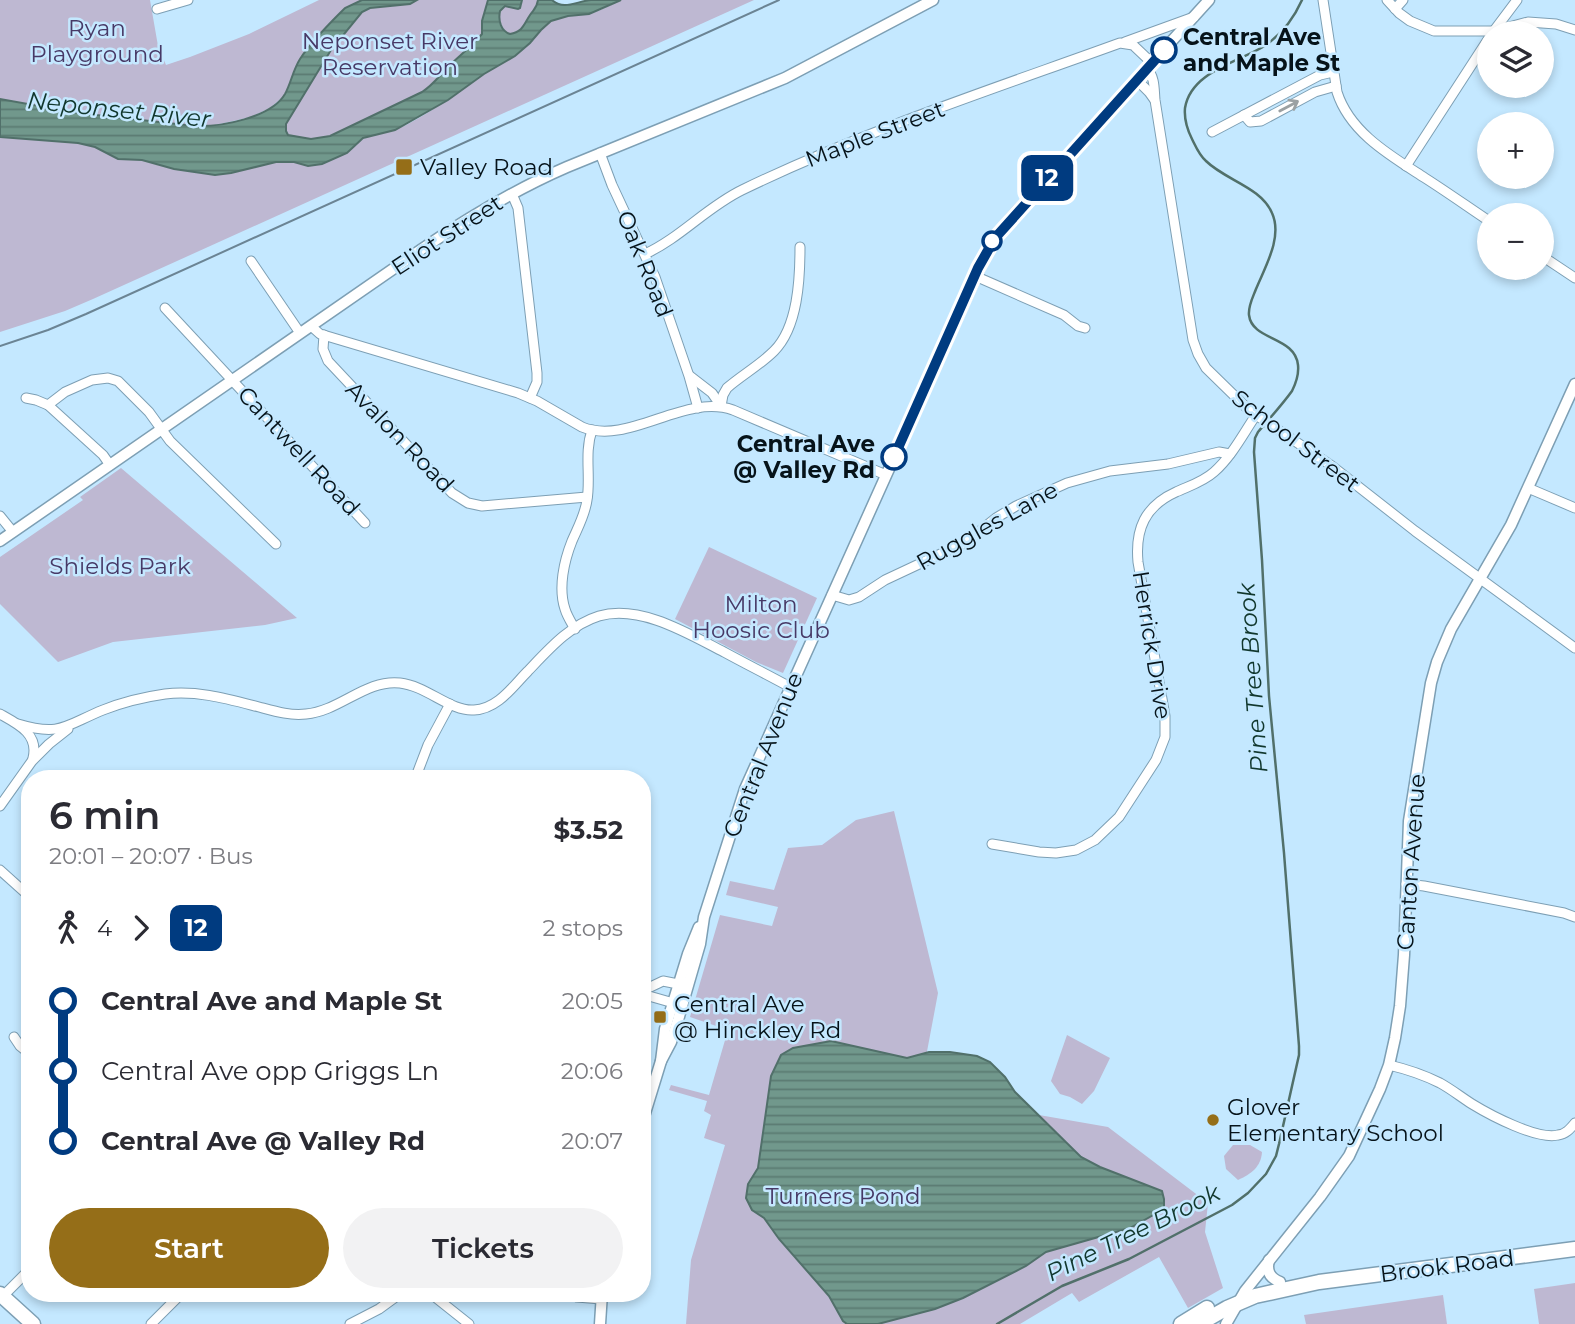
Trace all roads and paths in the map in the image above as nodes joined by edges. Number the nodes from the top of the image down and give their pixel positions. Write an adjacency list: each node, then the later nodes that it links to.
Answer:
1 (188, 0): 8 (street)
2 (933, 0): 24 (street, Eliot Street)
3 (1209, 0): 10 (street, Central Avenue)
4 (1323, 0): 18 (street)
5 (1387, 0): 9 (street)
6 (1404, 0): 9 (street)
7 (1517, 0): 11 (street)
8 (157, 9)
9 (1395, 9): 14 (street)
10 (1194, 17): 15 (street, Maple Street); 17 (street, Central Avenue)
11 (1502, 21)
12 (1554, 24): 13 (street)
13 (1575, 30)
14 (1477, 33)
15 (1120, 43): 17 (street); 29 (street, Maple Street)
16 (1477, 57): 25 (street)
17 (1149, 66): 19 (street, Central Avenue); 21 (street, School Street)
18 (1333, 72): 20 (street); 22 (street)
19 (1137, 80): 21 (street); 32 (street, Central Avenue)
20 (1336, 86): 22 (street, one-way to 20); 25 (street)
21 (1155, 100): 47 (street, School Street)
22 (1244, 115): 23 (street)
23 (1212, 132)
24 (600, 153): 26 (street, Eliot Street); 29 (street, Oak Road)
25 (1406, 166): 27 (street)
26 (512, 194): 35 (street, Eliot Street); 43 (street)
27 (1477, 213)
28 (800, 247): 45 (street)
29 (645, 254): 39 (street, Oak Road)
30 (251, 261): 37 (street)
31 (1554, 264): 33 (street)
32 (975, 276): 36 (street); 52 (street, Central Avenue)
33 (1575, 278)
34 (165, 308): 40 (street, Cantwell Road)
35 (311, 326): 37 (street, Eliot Street); 38 (street)
36 (1084, 328)
37 (300, 333): 40 (street, Eliot Street)
38 (324, 335): 43 (street); 54 (street, Avalon Road)
39 (689, 376): 45 (street, Oak Road); 46 (street, Oak Road)
40 (232, 380): 48 (street, Eliot Street); 57 (street, Cantwell Road)
41 (1575, 384): 53 (street, Canton Avenue)
42 (26, 398): 44 (street)
43 (530, 398): 49 (street)
44 (48, 405): 48 (street); 51 (street)
45 (721, 406): 46 (street); 52 (street)
46 (698, 408): 49 (street)
47 (1258, 417): 50 (street, Herrick Drive); 61 (street, School Street)
48 (161, 429): 51 (street, Eliot Street); 60 (street)
49 (592, 430): 54 (street)
50 (1230, 454): 62 (street, Ruggles Lane); 75 (street, Herrick Drive)
51 (110, 464): 58 (street, Eliot Street)
52 (886, 475): 62 (street, Central Avenue)
53 (1528, 488): 55 (street); 61 (street, Canton Avenue)
54 (587, 498): 63 (street)
55 (1575, 508)
56 (0, 516): 58 (street)
57 (365, 523)
58 (13, 532): 59 (street, Eliot Street)
59 (0, 541)
60 (276, 544)
61 (1480, 578): 64 (street, School Street); 77 (street, Canton Avenue)
62 (832, 595): 65 (street, Central Avenue)
63 (575, 629): 65 (street); 66 (street)
64 (1575, 648)
65 (790, 687): 80 (street, Central Avenue)
66 (450, 704): 69 (street); 72 (street)
67 (0, 714): 68 (street)
68 (18, 724): 69 (street); 70 (street)
69 (76, 724): 70 (street)
70 (32, 761): 71 (street)
71 (26, 770)
72 (418, 770)
73 (21, 776): 74 (street)
74 (0, 806)
75 (992, 844)
76 (0, 870): 78 (street)
77 (1406, 884): 79 (street); 86 (street, Canton Avenue)
78 (21, 889)
79 (1575, 917)
80 (683, 985): 81 (street); 83 (street, Central Avenue)
81 (651, 988)
82 (651, 996): 83 (street)
83 (678, 1004): 87 (street, Central Avenue)
84 (14, 1037): 85 (street)
85 (21, 1047)
86 (1389, 1065): 88 (street); 90 (street, Canton Avenue)
87 (651, 1093)
88 (1575, 1123)
89 (1575, 1249): 93 (main road, Brook Road)
90 (1269, 1260): 92 (street); 94 (street, Canton Avenue)
91 (21, 1277): 95 (street)
92 (1280, 1282): 93 (main road, Brook Road); 94 (main road, Brook Road)
93 (1319, 1282): 100 (main road, Brook Road)
94 (1245, 1291): 100 (street, Canton Avenue); 106 (main road, Brook Road)
95 (1, 1295): 101 (main road)
96 (173, 1302): 102 (street)
97 (389, 1302): 103 (street)
98 (441, 1302): 104 (street)
99 (602, 1302): 105 (street)
100 (1236, 1303): 107 (main road, Brook Road); 108 (street, Canton Avenue)
101 (33, 1324)
102 (150, 1324)
103 (350, 1324)
104 (468, 1324)
105 (600, 1324)
106 (1181, 1324)
107 (1199, 1324)
108 (1226, 1324)

